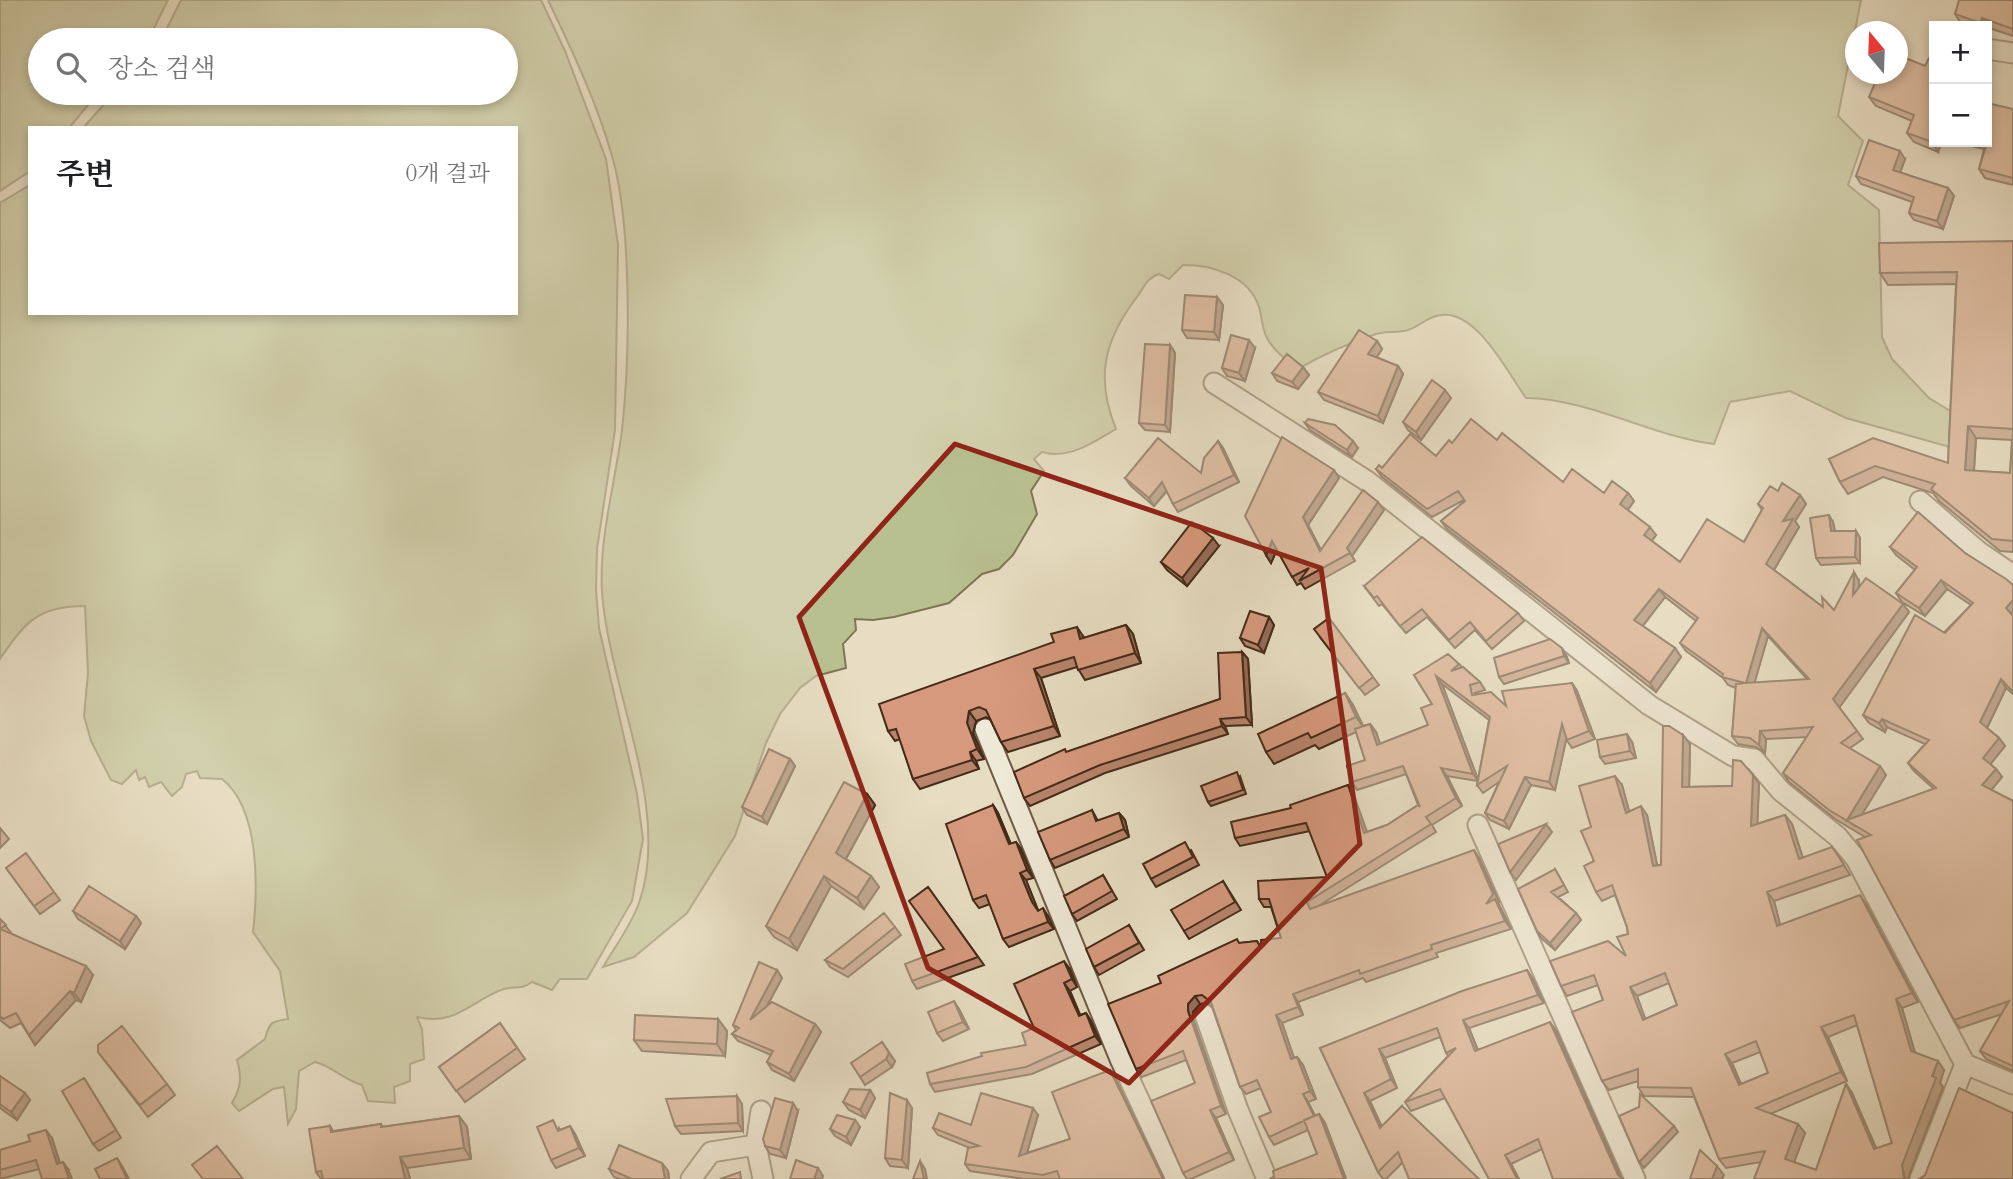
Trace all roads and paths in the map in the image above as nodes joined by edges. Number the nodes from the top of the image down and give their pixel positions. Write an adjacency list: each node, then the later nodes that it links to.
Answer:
1 (1992, 50): 2 (street)
2 (2013, 53)
3 (1214, 383): 9 (street)
4 (1920, 501): 5 (street)
5 (2013, 575)
6 (985, 729): 15 (street)
7 (1478, 825): 17 (street)
8 (1205, 1015): 16 (street)
9 (1965, 1064): 10 (street); 18 (street)
10 (2013, 1084)
11 (761, 1111): 12 (street)
12 (756, 1145): 13 (street); 14 (street)
13 (691, 1179)
14 (762, 1179)
15 (1175, 1179)
16 (1267, 1179)
17 (1635, 1179)
18 (1920, 1179)

